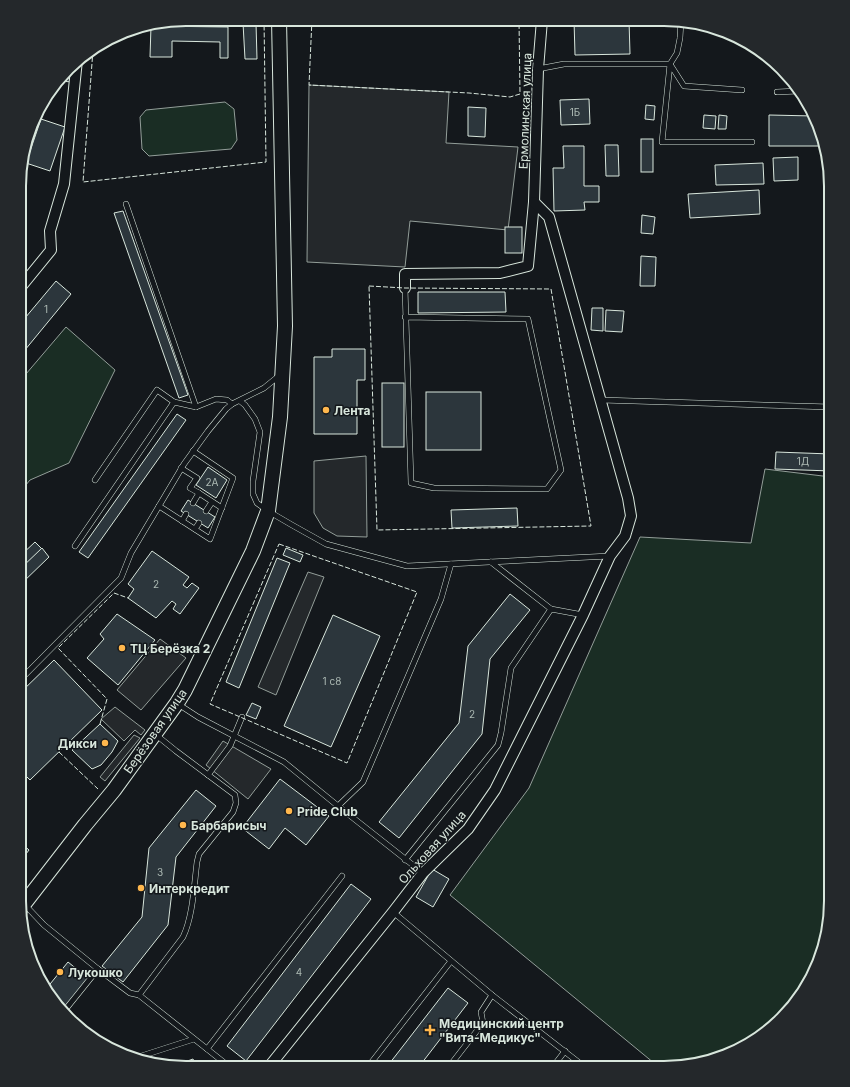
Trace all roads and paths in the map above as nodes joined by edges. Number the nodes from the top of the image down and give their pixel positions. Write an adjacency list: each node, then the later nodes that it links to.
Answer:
1 (279, 26): 16 (street, Берёзовая улица)
2 (542, 26): 5 (street, Ермолинская улица)
3 (681, 27): 4 (lane)
4 (670, 64): 5 (lane); 7 (lane); 10 (lane)
5 (538, 69): 11 (street, Ермолинская улица)
6 (76, 70): 13 (street)
7 (742, 90)
8 (777, 92): 9 (lane)
9 (794, 92)
10 (752, 142)
11 (534, 202): 14 (street, Ермолинская улица); 17 (street, Ольховая улица)
12 (126, 204): 21 (lane)
13 (26, 281)
14 (405, 288): 15 (lane)
15 (405, 317): 15 (lane)
16 (282, 374): 18 (lane); 32 (street, Берёзовая улица)
17 (601, 400): 22 (lane); 38 (street, Ольховая улица)
18 (240, 401): 20 (lane); 32 (lane)
19 (174, 402): 21 (lane); 25 (lane); 37 (lane)
20 (232, 404): 21 (lane); 23 (lane)
21 (196, 407)
22 (824, 407)
23 (193, 451): 24 (lane); 30 (lane)
24 (181, 468): 26 (lane); 29 (lane)
25 (95, 480)
26 (199, 494): 27 (lane); 28 (lane)
27 (212, 502): 30 (lane); 31 (lane)
28 (193, 503)
29 (159, 506): 34 (lane); 43 (lane)
30 (222, 508): 36 (lane)
31 (206, 511)
32 (268, 511): 40 (lane); 44 (street, Берёзовая улица)
33 (186, 514): 34 (lane)
34 (182, 521): 36 (lane)
35 (199, 522): 36 (lane)
36 (195, 529)
37 (75, 546)
38 (610, 556): 39 (lane); 42 (street, Ольховая улица)
39 (490, 562): 40 (lane); 41 (lane)
40 (451, 564): 49 (lane)
41 (551, 609): 42 (lane); 50 (lane)
42 (583, 615): 51 (street, Ольховая улица)
43 (26, 674)
44 (177, 703): 46 (street, Берёзовая улица); 47 (lane)
45 (242, 717): 47 (lane)
46 (155, 734): 48 (lane); 53 (street, Берёзовая улица)
47 (234, 736): 48 (lane); 49 (lane)
48 (208, 775): 58 (lane)
49 (338, 806): 50 (lane)
50 (405, 860): 51 (lane)
51 (422, 873): 55 (street, Ольховая улица)
52 (342, 876): 62 (lane)
53 (26, 902)
54 (26, 910): 57 (lane)
55 (394, 912): 56 (lane); 66 (street, Ольховая улица)
56 (452, 961): 59 (lane); 67 (lane)
57 (98, 969): 58 (lane); 60 (lane)
58 (139, 995): 61 (lane)
59 (492, 995): 63 (lane); 68 (lane)
60 (67, 1008)
61 (194, 1039): 62 (lane); 64 (lane)
62 (207, 1049): 65 (lane)
63 (565, 1051): 69 (lane); 70 (lane)
64 (143, 1056)
65 (222, 1061)
66 (274, 1061)
67 (373, 1061)
68 (453, 1061)
69 (557, 1061)
70 (577, 1061)

